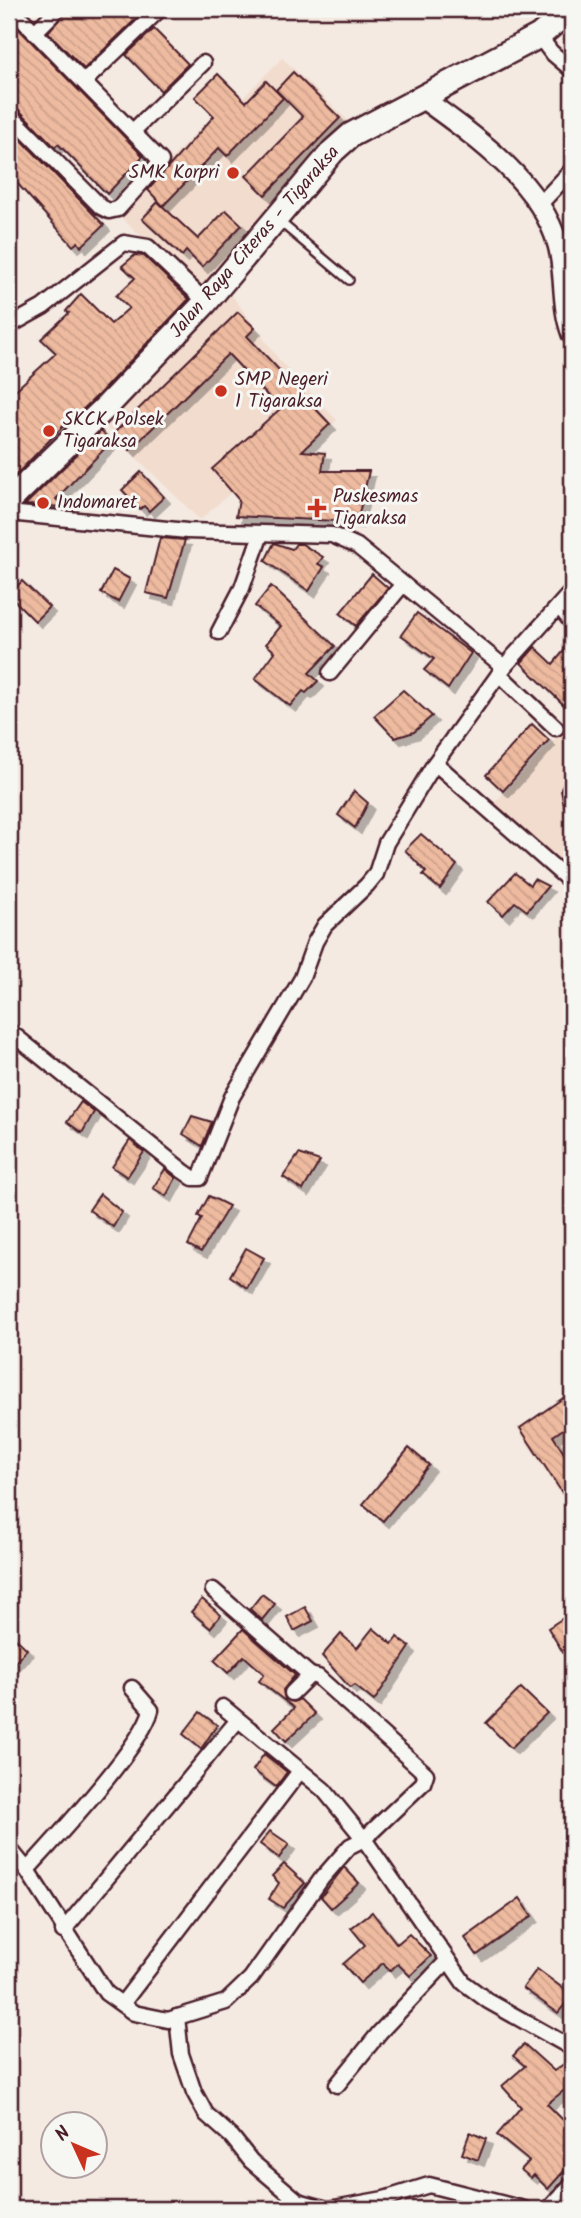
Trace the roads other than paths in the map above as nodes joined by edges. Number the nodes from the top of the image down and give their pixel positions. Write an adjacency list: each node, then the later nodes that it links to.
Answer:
1 (12, 9): 5 (street)
2 (58, 9): 5 (street)
3 (160, 9): 9 (street)
4 (571, 9): 6 (main road, Jalan Raya Citeras - Tigaraksa)
5 (35, 32): 9 (street)
6 (539, 36): 8 (street); 10 (main road, Jalan Raya Citeras - Tigaraksa)
7 (202, 63): 12 (street)
8 (572, 70)
9 (84, 82): 12 (street)
10 (422, 98): 14 (street); 15 (main road, Jalan Raya Citeras - Tigaraksa)
11 (9, 114): 12 (street)
12 (133, 131)
13 (572, 170): 14 (street)
14 (541, 203): 19 (street)
15 (276, 218): 16 (lane); 17 (main road, Jalan Raya Citeras - Tigaraksa)
16 (349, 280)
17 (206, 302): 18 (street); 20 (main road, Jalan Raya Citeras - Tigaraksa)
18 (9, 326)
19 (572, 334)
20 (9, 501)
21 (9, 513): 22 (street)
22 (261, 534): 23 (street); 27 (street)
23 (404, 584): 28 (street); 29 (street)
24 (572, 591): 25 (street)
25 (559, 606): 26 (street); 28 (street)
26 (572, 623)
27 (219, 632)
28 (502, 671): 30 (street); 31 (street)
29 (330, 673)
30 (556, 729)
31 (435, 763): 34 (street); 35 (street)
32 (572, 775): 33 (lane)
33 (572, 818)
34 (572, 883)
35 (9, 1031)
36 (213, 1590): 37 (street)
37 (310, 1675): 39 (street); 43 (street)
38 (132, 1688): 45 (street)
39 (292, 1693)
40 (223, 1707): 41 (street)
41 (237, 1721): 42 (street); 46 (street)
42 (300, 1771): 43 (street); 48 (street)
43 (364, 1839): 47 (street); 49 (street)
44 (9, 1848): 45 (street)
45 (27, 1870): 46 (street)
46 (63, 1931): 48 (street)
47 (447, 1961): 50 (street); 51 (street)
48 (122, 2004): 49 (street)
49 (177, 2017): 53 (street)
50 (572, 2048)
51 (337, 2085)
52 (572, 2184): 55 (street)
53 (328, 2209): 54 (street)
54 (524, 2209)
55 (549, 2209)

